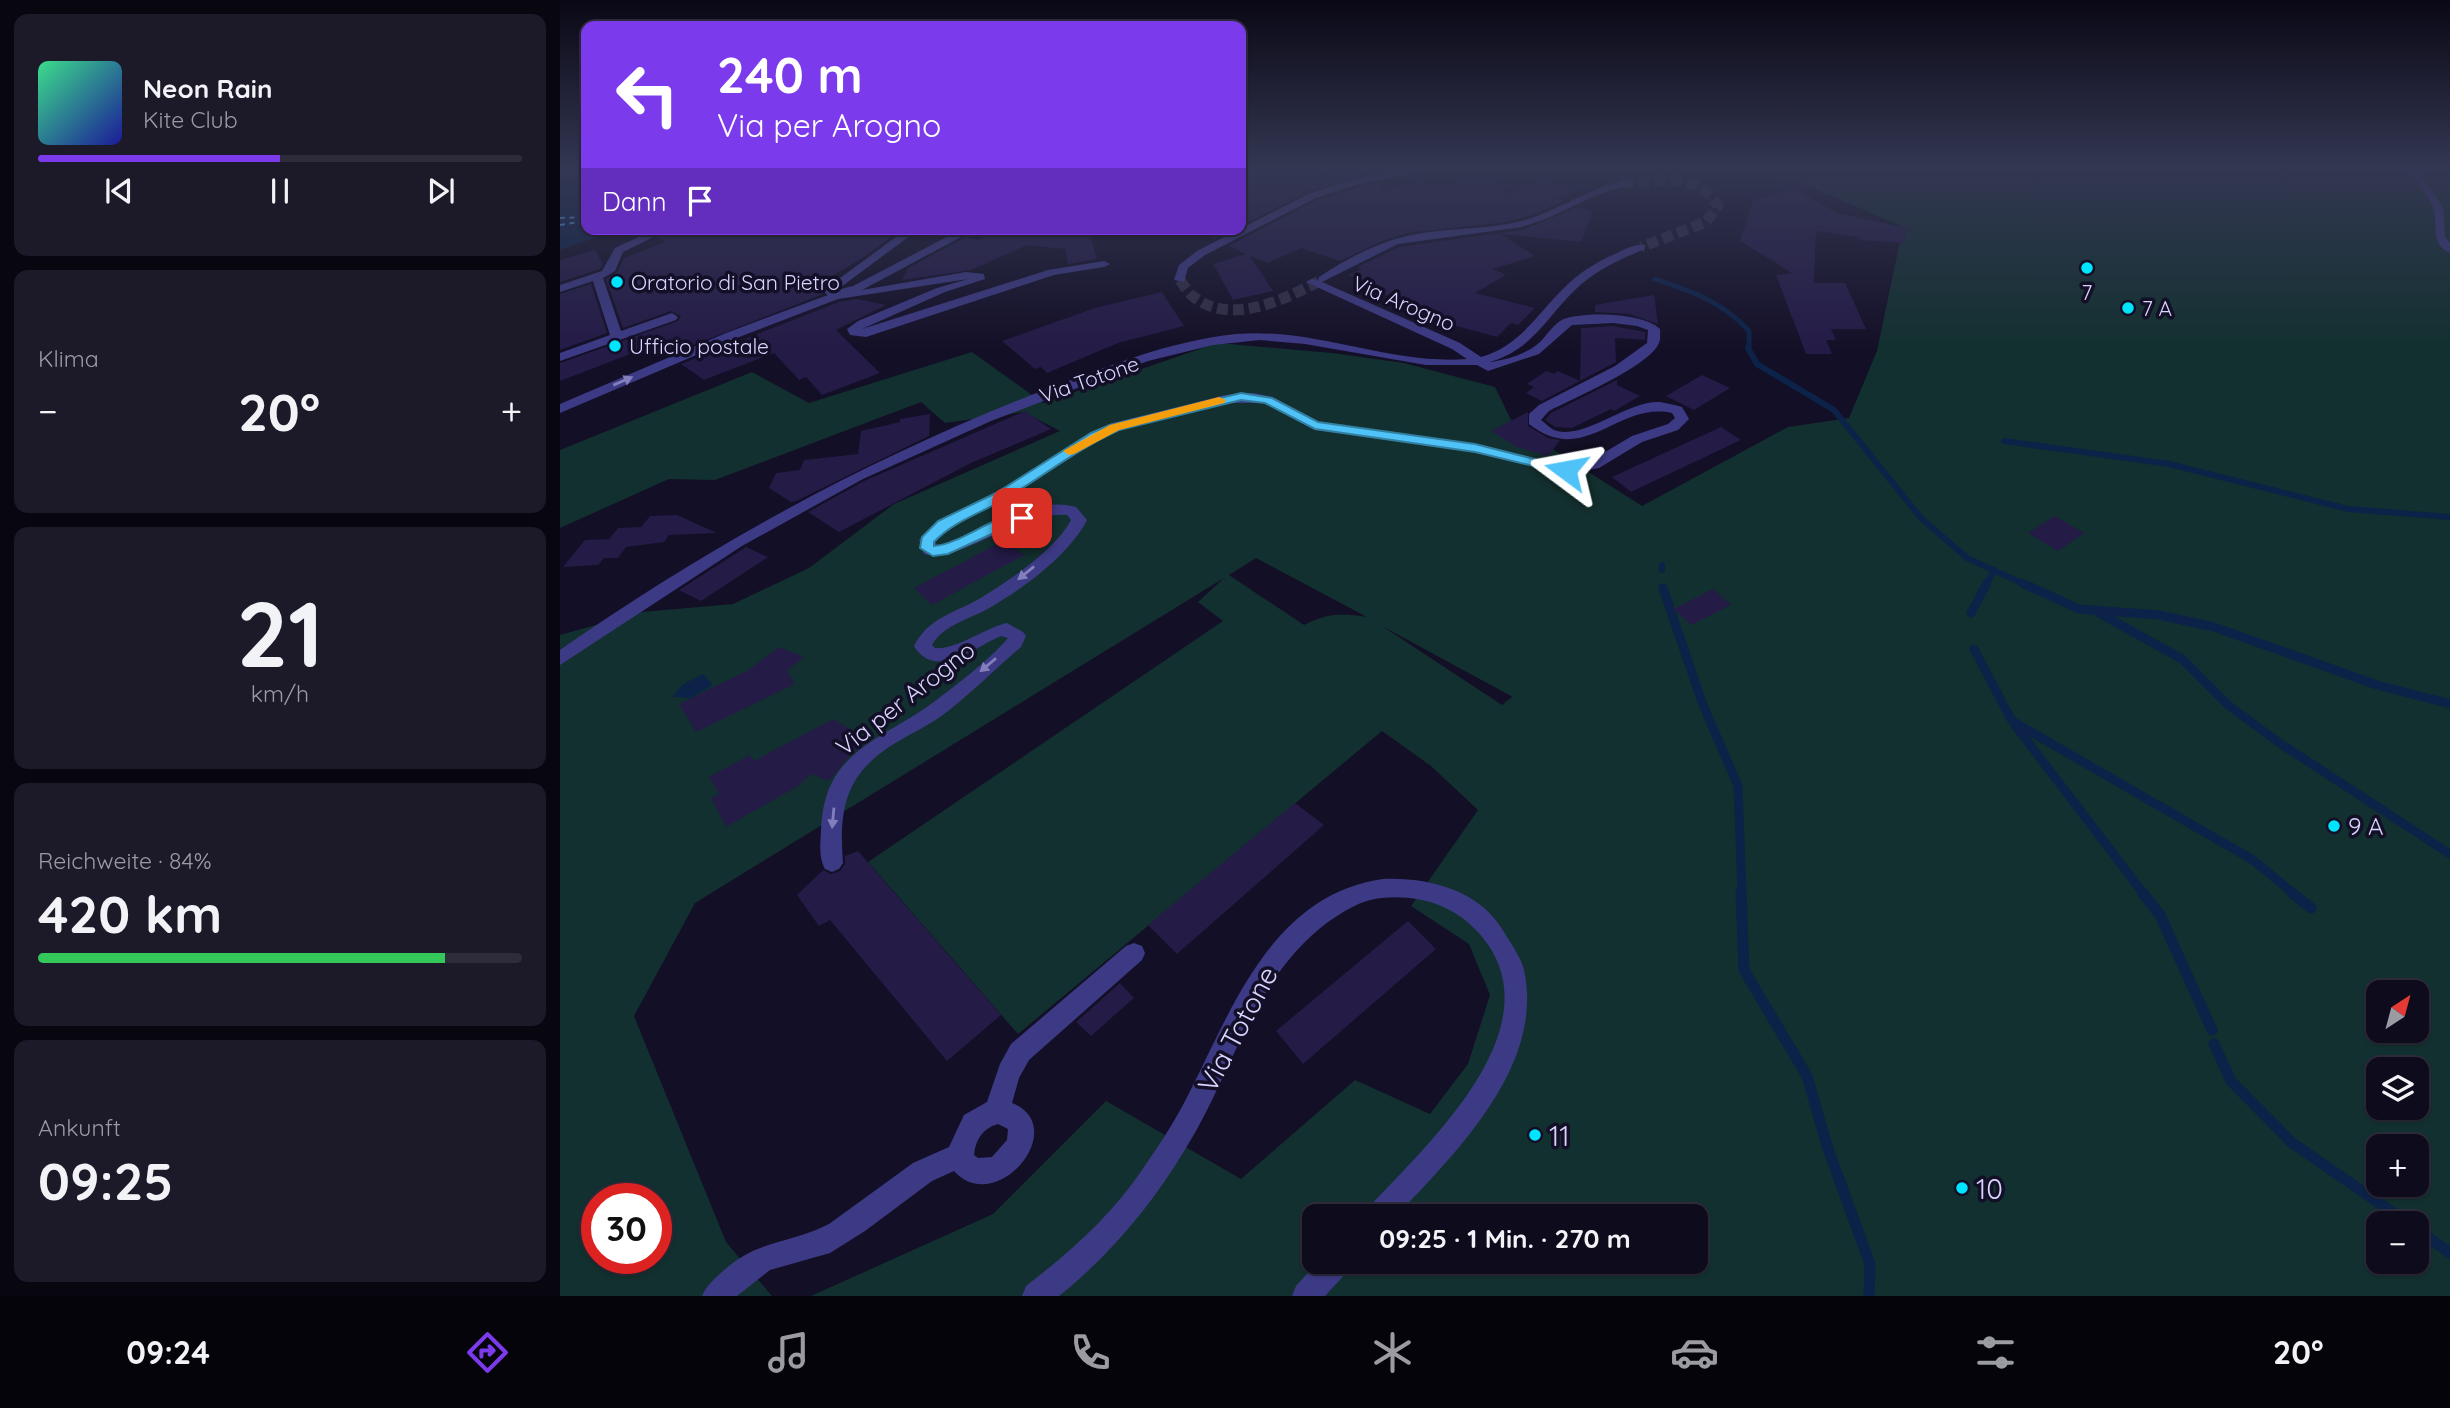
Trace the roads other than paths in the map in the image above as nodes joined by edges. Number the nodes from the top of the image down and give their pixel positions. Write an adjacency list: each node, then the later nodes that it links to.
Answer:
1 (1484, 228): 17 (street, Via Arogno)
2 (2439, 228): 8 (street)
3 (650, 235): 10 (street)
4 (906, 235): 13 (street)
5 (960, 235): 13 (street)
6 (1236, 235): 11 (street)
7 (1641, 247): 17 (street, Via Totone)
8 (2450, 250)
9 (1104, 264): 13 (street)
10 (597, 277): 12 (street); 15 (street)
11 (1180, 280)
12 (560, 289)
13 (838, 296): 18 (street, one-way to 13)
14 (672, 317): 15 (street)
15 (617, 337): 16 (street)
16 (560, 358)
17 (1478, 361): 19 (street, Via Totone); 20 (street, Via per Arogno, one-way to 20)
18 (560, 408)
19 (560, 659)
20 (832, 863)
21 (1135, 953): 22 (street)
22 (998, 1111): 23 (street); 23 (street)
23 (961, 1156): 26 (street)
24 (1389, 1204): 27 (street, Via Totone)
25 (1326, 1274): 28 (street)
26 (716, 1296)
27 (1036, 1296)
28 (1306, 1296)

